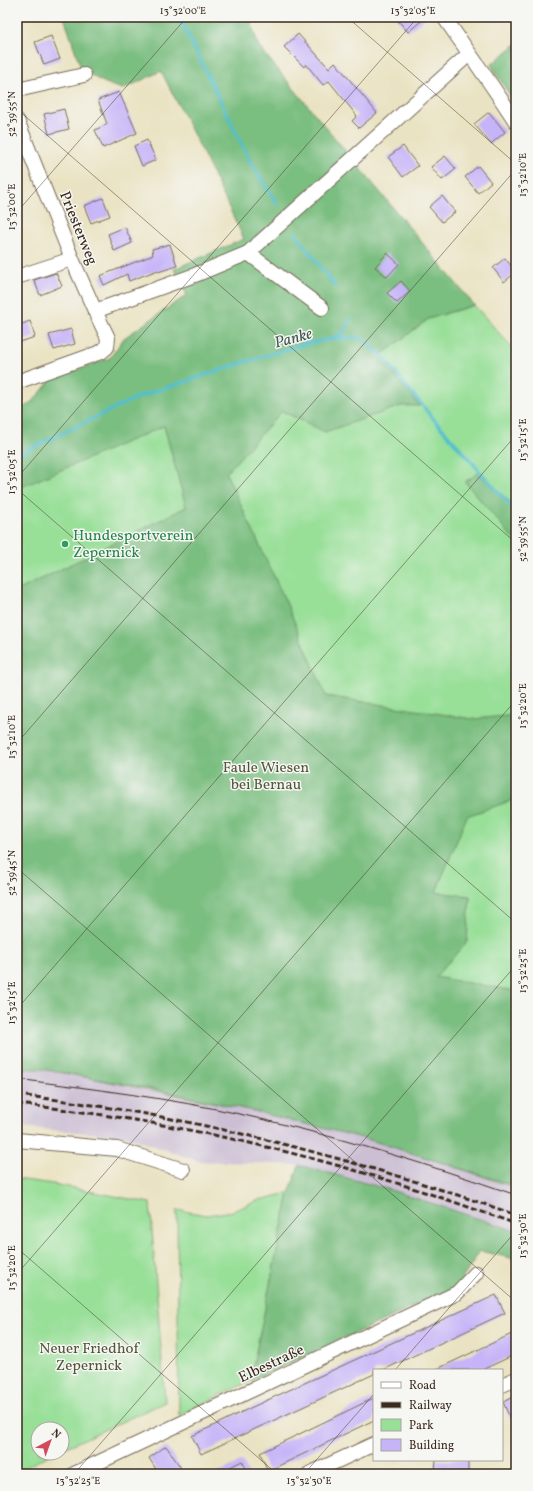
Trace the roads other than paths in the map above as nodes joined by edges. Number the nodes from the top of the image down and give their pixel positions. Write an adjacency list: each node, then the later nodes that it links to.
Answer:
1 (444, 17): 2 (street)
2 (469, 54): 6 (street); 7 (street)
3 (84, 75): 4 (street)
4 (17, 90)
5 (17, 120): 8 (street, Priesterweg)
6 (516, 122)
7 (248, 253): 10 (street); 11 (street)
8 (72, 259): 9 (street); 11 (street, Priesterweg)
9 (20, 276)
10 (322, 308)
11 (95, 311): 12 (street, Priesterweg)
12 (17, 382)
13 (17, 1140): 14 (street)
14 (183, 1170)
15 (476, 1273): 19 (street, Elbestraße)
16 (516, 1378): 17 (street)
17 (503, 1384)
18 (373, 1444): 20 (street)
19 (74, 1474)
20 (309, 1474)

